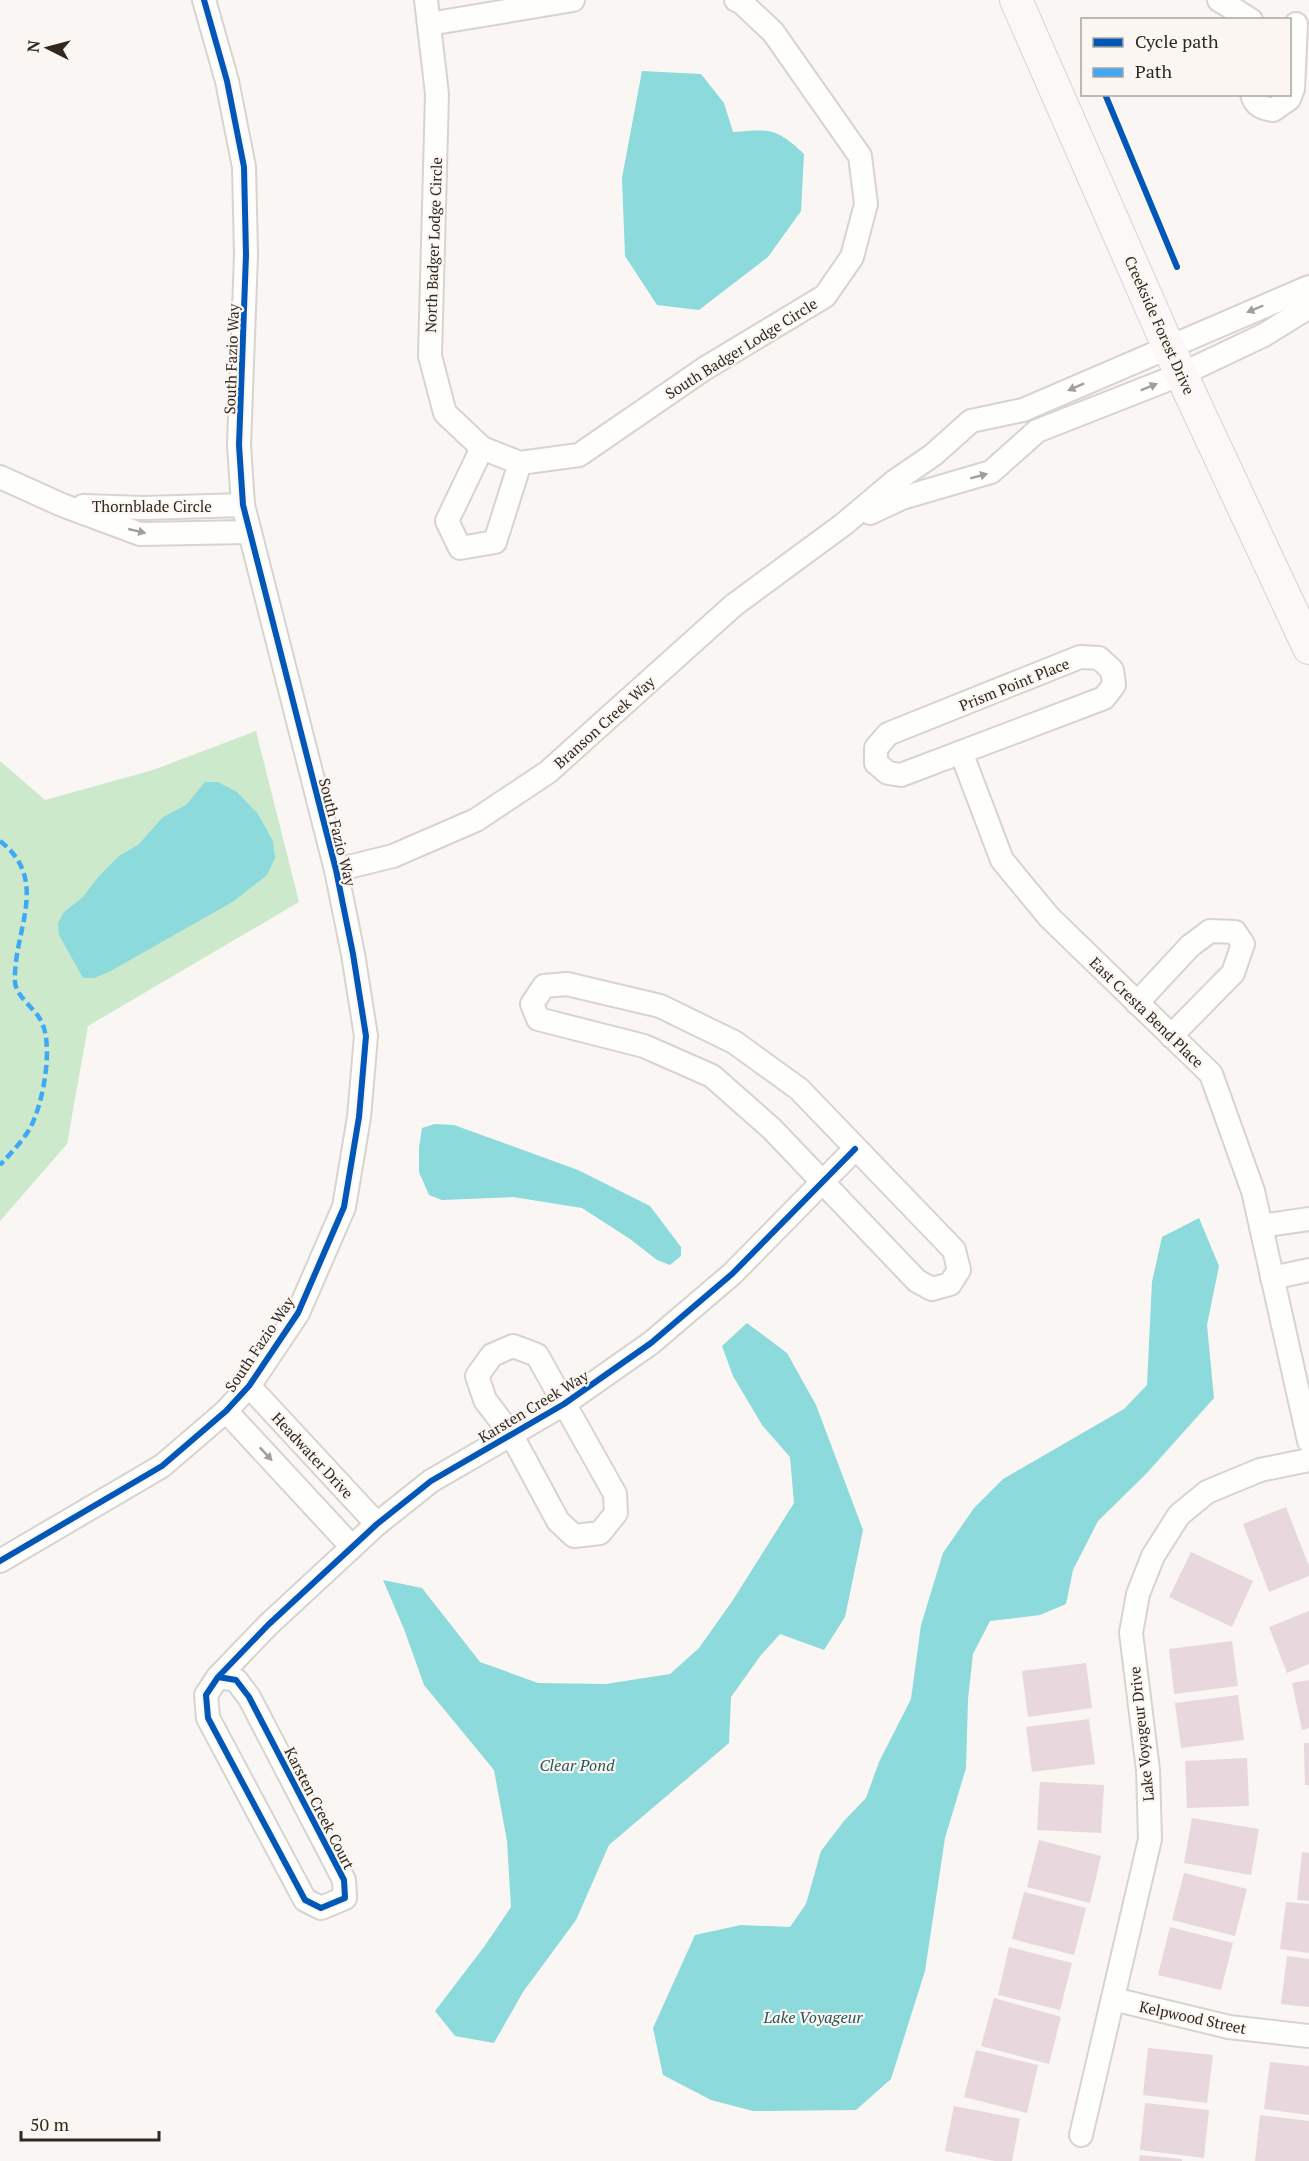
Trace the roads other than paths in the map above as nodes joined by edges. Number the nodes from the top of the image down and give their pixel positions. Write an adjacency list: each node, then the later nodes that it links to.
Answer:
1 (204, 0): 25 (street, South Fazio Way)
2 (416, 0): 9 (street, North Badger Lodge Circle)
3 (426, 0): 9 (street, North Badger Lodge Circle)
4 (573, 0): 9 (street)
5 (1016, 0): 16 (main road, Creekside Forest Drive)
6 (1219, 0): 8 (street)
7 (740, 1): 21 (street, South Badger Lodge Circle)
8 (1248, 18)
9 (429, 24): 19 (street, North Badger Lodge Circle)
10 (1298, 24): 11 (street)
11 (1291, 94)
12 (1252, 96): 13 (street)
13 (1290, 96)
14 (1309, 286): 16 (street, one-way to 16)
15 (1309, 307): 16 (street)
16 (1175, 360): 17 (street, Branson Creek Way, one-way to 17); 18 (street, Branson Creek Way, one-way to 16); 29 (main road, Creekside Forest Drive)
17 (1023, 410): 18 (street); 20 (street, Branson Creek Way)
18 (1037, 431): 24 (street, Branson Creek Way, one-way to 18)
19 (482, 448): 22 (street, North Badger Lodge Circle); 22 (street)
20 (933, 455): 24 (street); 27 (street, Branson Creek Way)
21 (545, 460): 22 (street, North Badger Lodge Circle)
22 (520, 463)
23 (0, 477): 26 (street, Thornblade Circle)
24 (951, 483): 27 (street, Branson Creek Way)
25 (243, 505): 26 (street, Thornblade Circle); 28 (street, South Fazio Way)
26 (62, 506): 28 (street, Thornblade Circle, one-way to 28)
27 (844, 525): 31 (street, Branson Creek Way)
28 (248, 532): 31 (street, South Fazio Way)
29 (1309, 648)
30 (961, 752): 30 (street, Prism Point Place); 32 (street, East Cresta Bend Place)
31 (336, 870): 40 (street, South Fazio Way)
32 (1137, 1003): 33 (street, East Cresta Bend Place); 33 (street)
33 (1172, 1036): 37 (street, East Cresta Bend Place)
34 (855, 1149): 35 (street, Karsten Creek Way); 35 (street); 35 (street)
35 (824, 1182): 41 (street, Karsten Creek Way)
36 (1309, 1219): 37 (street)
37 (1261, 1226): 39 (street, East Cresta Bend Place)
38 (1309, 1270): 39 (street)
39 (1272, 1278): 44 (street, East Cresta Bend Place)
40 (249, 1386): 42 (street, South Fazio Way); 46 (street, Headwater Drive)
41 (564, 1404): 43 (street, Karsten Creek Way); 43 (street); 43 (street)
42 (226, 1411): 47 (street, one-way to 47); 48 (street, South Fazio Way)
43 (511, 1434): 46 (street, Karsten Creek Way)
44 (1309, 1441)
45 (1309, 1460): 50 (street, Lake Voyageur Drive)
46 (377, 1524): 47 (street, Karsten Creek Way)
47 (352, 1547): 49 (street, Karsten Creek Way)
48 (0, 1561)
49 (218, 1677): 49 (street, Karsten Creek Court)
50 (1113, 1999): 51 (street, Kelpwood Street); 52 (street, Lake Voyageur Drive)
51 (1309, 2036)
52 (1081, 2135)

